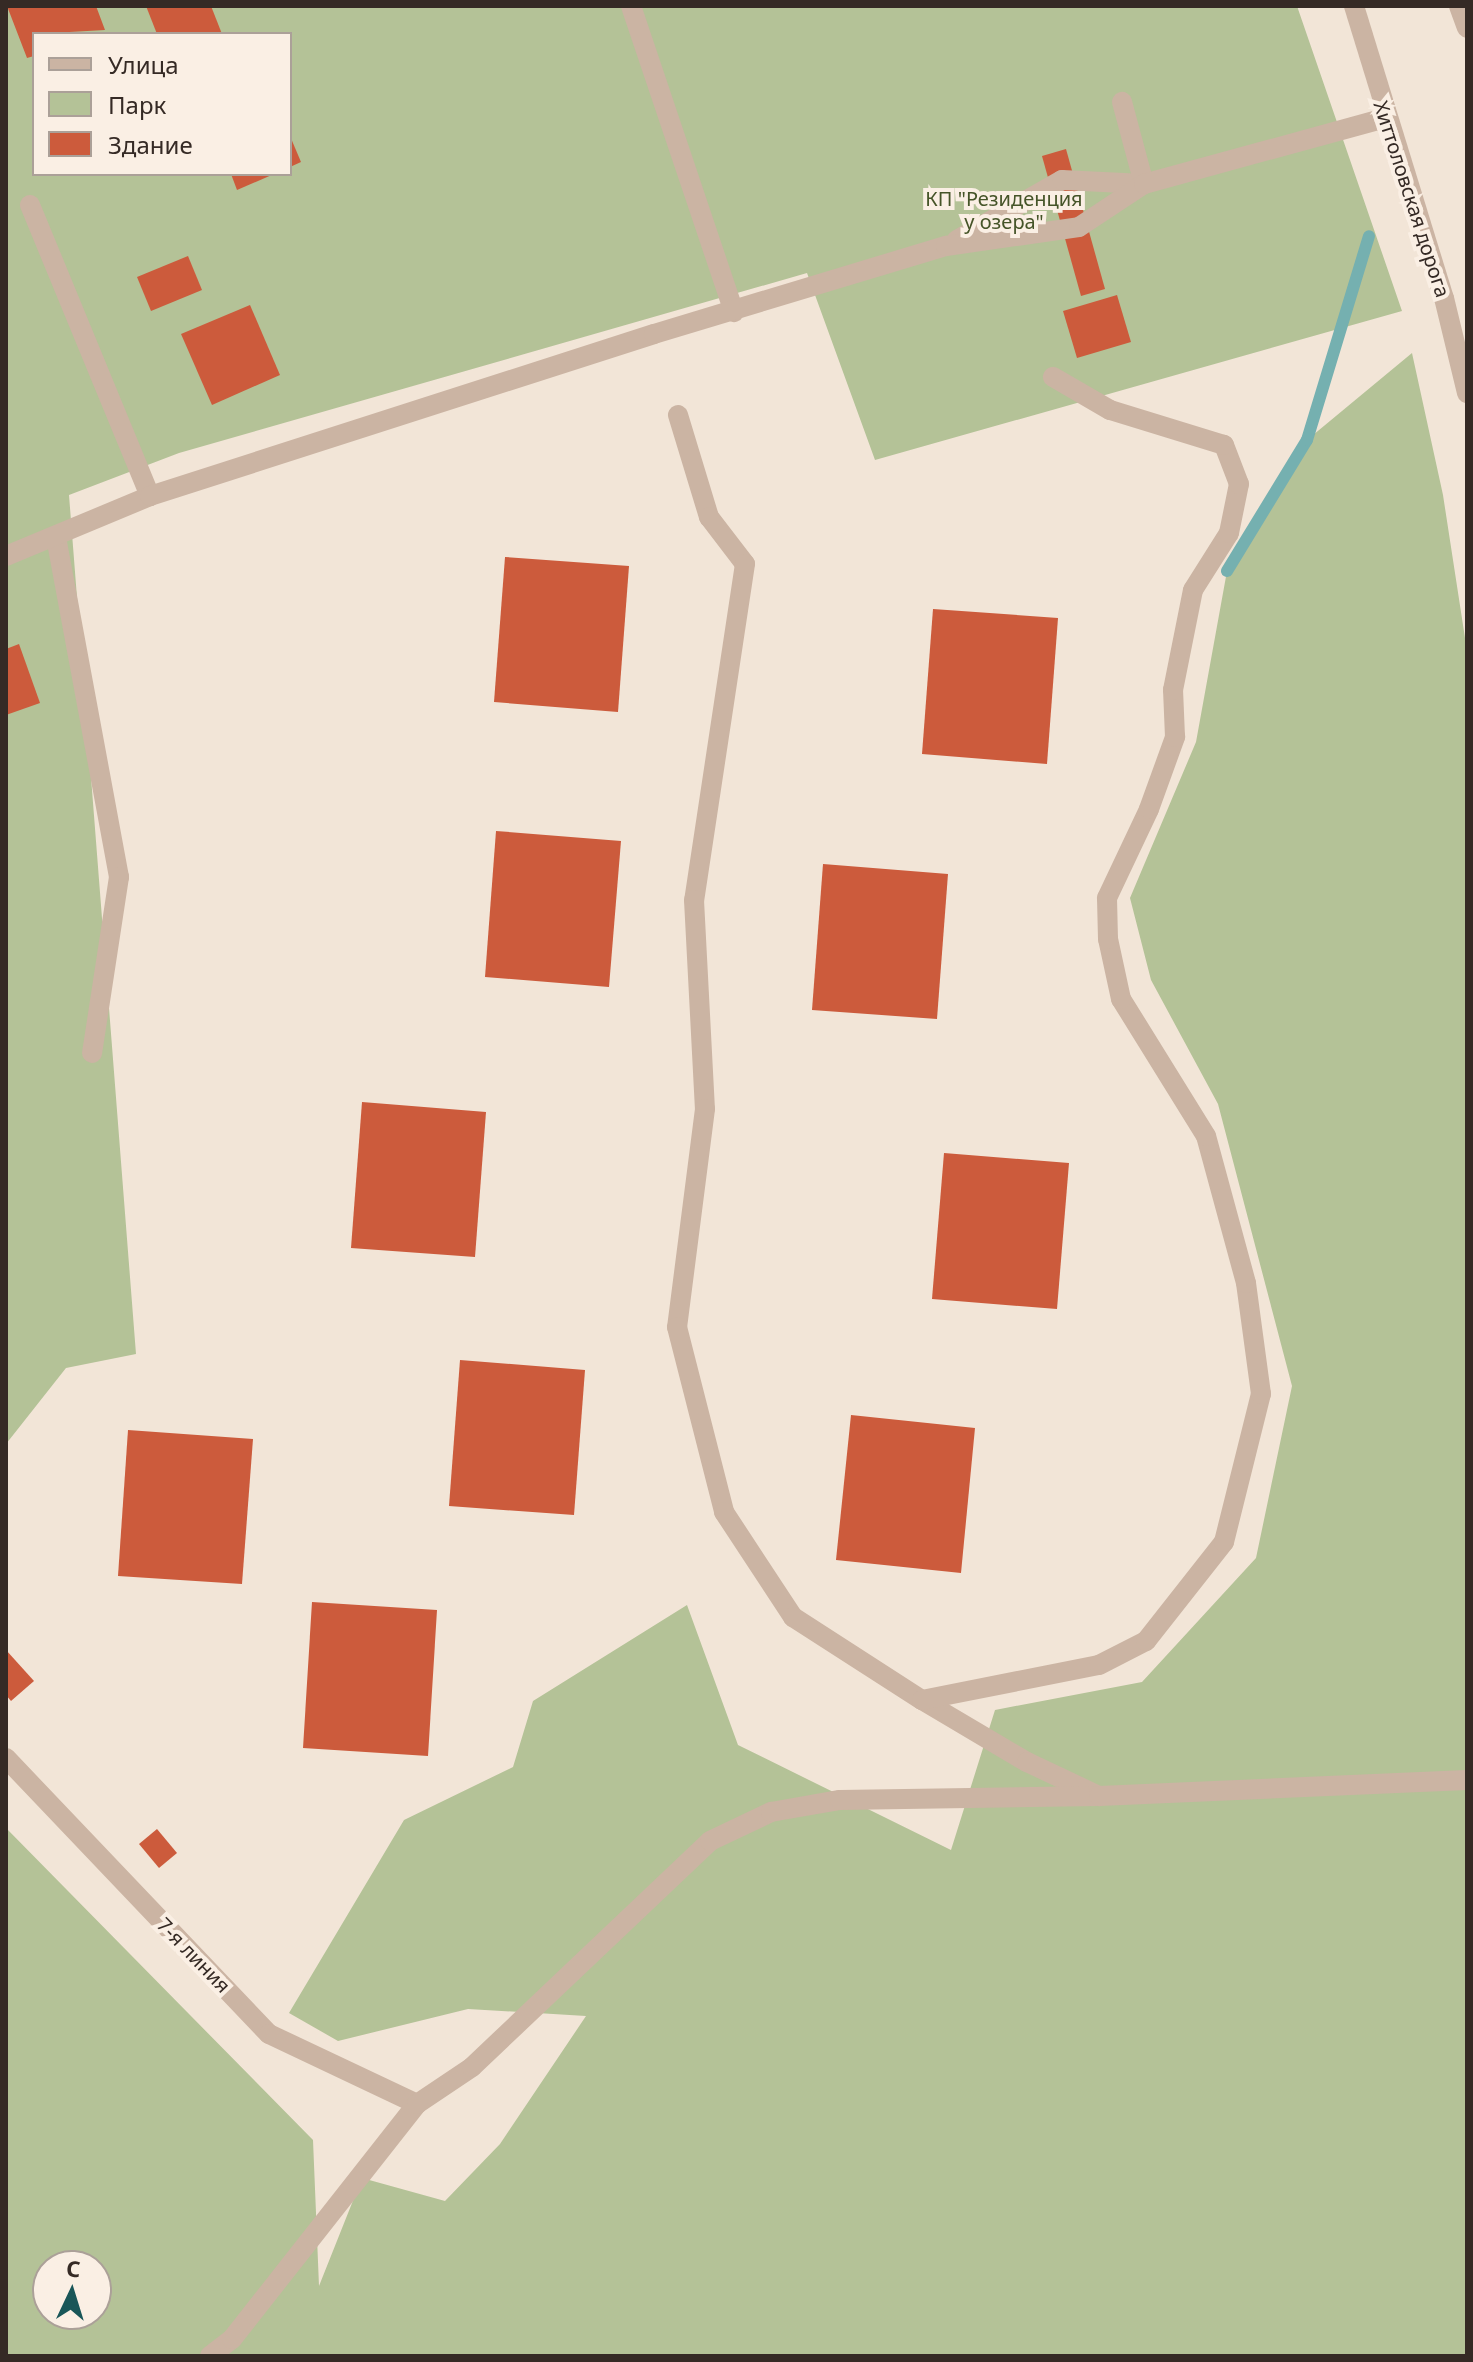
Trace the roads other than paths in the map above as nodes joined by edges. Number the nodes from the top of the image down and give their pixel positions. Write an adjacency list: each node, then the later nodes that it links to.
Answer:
1 (631, 6): 10 (street)
2 (1354, 6): 6 (street, Хиттоловская дорога)
3 (1459, 6): 4 (street)
4 (1467, 28)
5 (1122, 102): 7 (street)
6 (1386, 118): 7 (street); 12 (street, Хиттоловская дорога)
7 (1144, 184): 9 (street); 9 (street)
8 (30, 205): 14 (street)
9 (946, 246): 10 (street)
10 (734, 312): 14 (street)
11 (1053, 377): 18 (street)
12 (1467, 393)
13 (678, 415): 18 (street)
14 (150, 496): 15 (street)
15 (56, 537): 16 (street); 17 (street)
16 (6, 556)
17 (92, 1053)
18 (922, 1700): 21 (street)
19 (6, 1758): 22 (street, 7-я линия)
20 (1467, 1780): 21 (street)
21 (1099, 1796): 22 (street)
22 (417, 2104): 23 (street)
23 (210, 2356)

